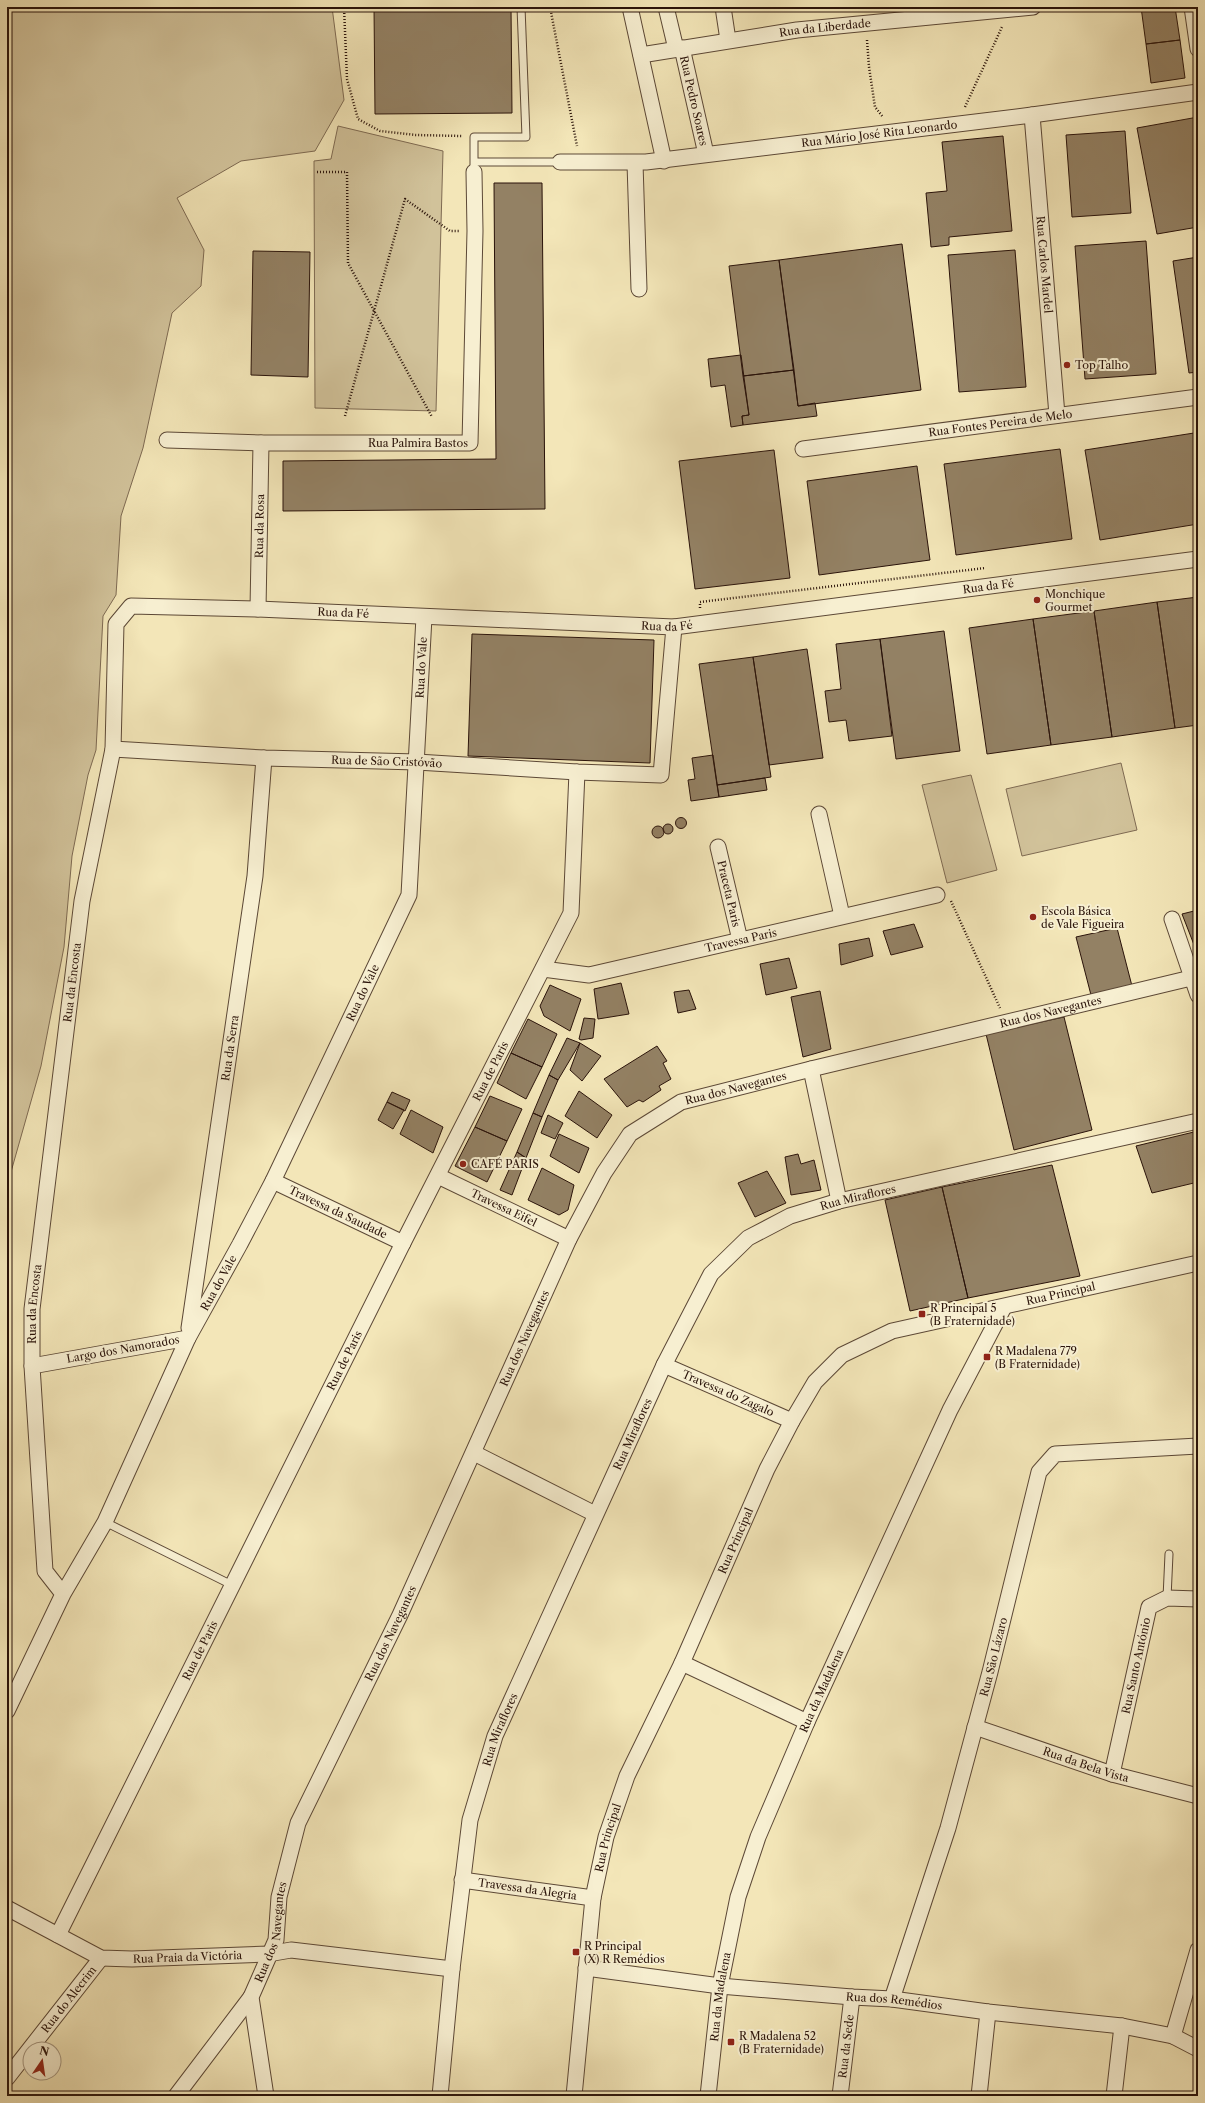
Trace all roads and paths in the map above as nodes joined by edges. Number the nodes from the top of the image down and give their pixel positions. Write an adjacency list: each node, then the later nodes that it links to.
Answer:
1 (344, 7): 20 (path)
2 (521, 7): 20 (lane)
3 (550, 7): 24 (path)
4 (630, 7): 15 (street)
5 (666, 7): 13 (street, Rua Pedro Soares)
6 (723, 7): 12 (street)
7 (1029, 7): 8 (street, Rua da Liberdade); 10 (street, Rua da Liberdade)
8 (1033, 7)
9 (1192, 7): 14 (street)
10 (1010, 9): 11 (street, Rua da Liberdade); 18 (path)
11 (866, 24): 12 (street, Rua da Liberdade); 19 (path)
12 (728, 40): 13 (street, Rua da Liberdade)
13 (679, 48): 15 (street, Rua da Liberdade); 21 (street, Rua Pedro Soares)
14 (1198, 49)
15 (641, 55): 22 (street)
16 (1198, 92): 17 (street, Rua Mário José Rita Leonardo)
17 (1032, 115): 18 (street, Rua Mário José Rita Leonardo); 32 (street, Rua Carlos Mardel)
18 (957, 124): 19 (street, Rua Mário José Rita Leonardo)
19 (894, 132): 21 (street, Rua Mário José Rita Leonardo)
20 (474, 137): 26 (lane)
21 (706, 154): 22 (street, Rua Mário José Rita Leonardo)
22 (664, 160): 25 (street, Rua Mário José Rita Leonardo)
23 (560, 162): 24 (street, Rua Mário José Rita Leonardo); 26 (lane)
24 (581, 162): 25 (street, Rua Mário José Rita Leonardo)
25 (635, 163): 29 (street)
26 (474, 167): 28 (street, Rua Palmira Bastos)
27 (317, 172): 30 (path)
28 (475, 231): 30 (path); 36 (street, Rua Palmira Bastos)
29 (639, 289)
30 (374, 311): 33 (path); 34 (path)
31 (1198, 397): 32 (street, Rua Fontes Pereira de Melo)
32 (1057, 415): 37 (street, Rua Fontes Pereira de Melo)
33 (345, 416)
34 (432, 417)
35 (167, 440): 36 (street, Rua Palmira Bastos)
36 (261, 443): 40 (street, Rua da Rosa)
37 (803, 449)
38 (1198, 559): 42 (street, Rua da Fé)
39 (131, 606): 40 (street, Rua da Fé); 43 (street, Rua da Encosta)
40 (258, 609): 41 (street, Rua da Fé)
41 (424, 617): 42 (street, Rua da Fé); 45 (street, Rua do Vale)
42 (674, 627): 46 (street, Rua de São Cristóvão)
43 (113, 749): 44 (street, Rua de São Cristóvão); 68 (street, Rua da Encosta)
44 (264, 758): 45 (street, Rua de São Cristóvão); 66 (street, Rua da Serra)
45 (417, 762): 46 (street, Rua de São Cristóvão); 60 (street, Rua do Vale)
46 (577, 772): 53 (street, Rua de Paris)
47 (819, 814): 50 (street)
48 (718, 847): 52 (street, Praceta Paris)
49 (937, 895): 50 (street, Travessa Paris); 56 (path)
50 (842, 916): 52 (street, Travessa Paris)
51 (1172, 919): 54 (street)
52 (740, 940): 53 (street, Travessa Paris)
53 (543, 969): 59 (street, Rua de Paris)
54 (1191, 978): 55 (street); 57 (street, Rua dos Navegantes)
55 (1198, 995)
56 (1003, 1015)
57 (811, 1069): 61 (street); 62 (street, Rua dos Navegantes)
58 (1198, 1121): 61 (street, Rua Miraflores)
59 (438, 1176): 62 (street, Travessa Eifel); 63 (street, Rua de Paris)
60 (273, 1181): 63 (street, Travessa da Saudade); 66 (street, Rua do Vale)
61 (839, 1201): 67 (street, Rua Miraflores)
62 (569, 1239): 71 (street, Rua dos Navegantes)
63 (403, 1243): 75 (street, Rua de Paris)
64 (1198, 1263): 65 (street, Rua Principal)
65 (1004, 1307): 69 (street, Rua Principal); 81 (street, Rua da Madalena)
66 (188, 1338): 68 (street, Largo dos Namorados); 73 (street, Largo dos Namorados)
67 (664, 1365): 69 (street, Travessa do Zagalo); 72 (street, Rua Miraflores)
68 (32, 1366): 76 (street)
69 (792, 1421): 79 (street, Rua Principal)
70 (1198, 1446): 82 (street, Rua São Lázaro)
71 (474, 1453): 72 (street); 90 (street, Rua dos Navegantes)
72 (595, 1514): 85 (street, Rua Miraflores)
73 (105, 1522): 75 (lane); 76 (street, Largo dos Namorados)
74 (1169, 1554): 77 (lane)
75 (232, 1586): 88 (street, Rua de Paris)
76 (63, 1594): 80 (street, Largo dos Namorados)
77 (1168, 1598): 78 (street, Rua Santo António); 83 (street, Rua Santo António)
78 (1198, 1599)
79 (682, 1663): 81 (street); 86 (street, Rua Principal)
80 (7, 1711)
81 (807, 1722): 94 (street, Rua da Madalena)
82 (975, 1727): 83 (street, Rua da Bela Vista); 97 (street, Rua São Lázaro)
83 (1112, 1774): 84 (street, Rua da Bela Vista)
84 (1198, 1796)
85 (462, 1880): 86 (street, Travessa da Alegria); 93 (street, Rua Miraflores)
86 (593, 1898): 92 (street, Rua Principal)
87 (7, 1908): 88 (street, Rua Praia da Victória)
88 (58, 1935): 91 (street, Rua Praia da Victória)
89 (1198, 1950): 100 (street)
90 (268, 1954): 91 (street, Rua Praia da Victória); 93 (street, Rua Praia da Victória); 95 (street, Rua dos Navegantes)
91 (101, 1958): 102 (street, Rua do Alecrim)
92 (586, 1968): 94 (street, Rua dos Remédios); 106 (street, Rua Principal)
93 (452, 1969): 105 (street, Rua Miraflores)
94 (720, 1986): 96 (street, Rua dos Remédios); 107 (street, Rua da Madalena)
95 (251, 1997): 103 (street); 104 (street, Rua dos Navegantes)
96 (852, 1997): 97 (street, Rua dos Remédios); 108 (street, Rua da Sede)
97 (892, 1998): 98 (street, Rua dos Remédios)
98 (988, 2012): 99 (street, Rua dos Remédios); 109 (street)
99 (1122, 2026): 100 (street, Rua dos Remédios); 110 (street)
100 (1173, 2036): 101 (street, Rua dos Remédios)
101 (1198, 2048)
102 (7, 2078)
103 (176, 2096)
104 (266, 2096)
105 (440, 2096)
106 (574, 2096)
107 (708, 2096)
108 (840, 2096)
109 (979, 2096)
110 (1114, 2096)

